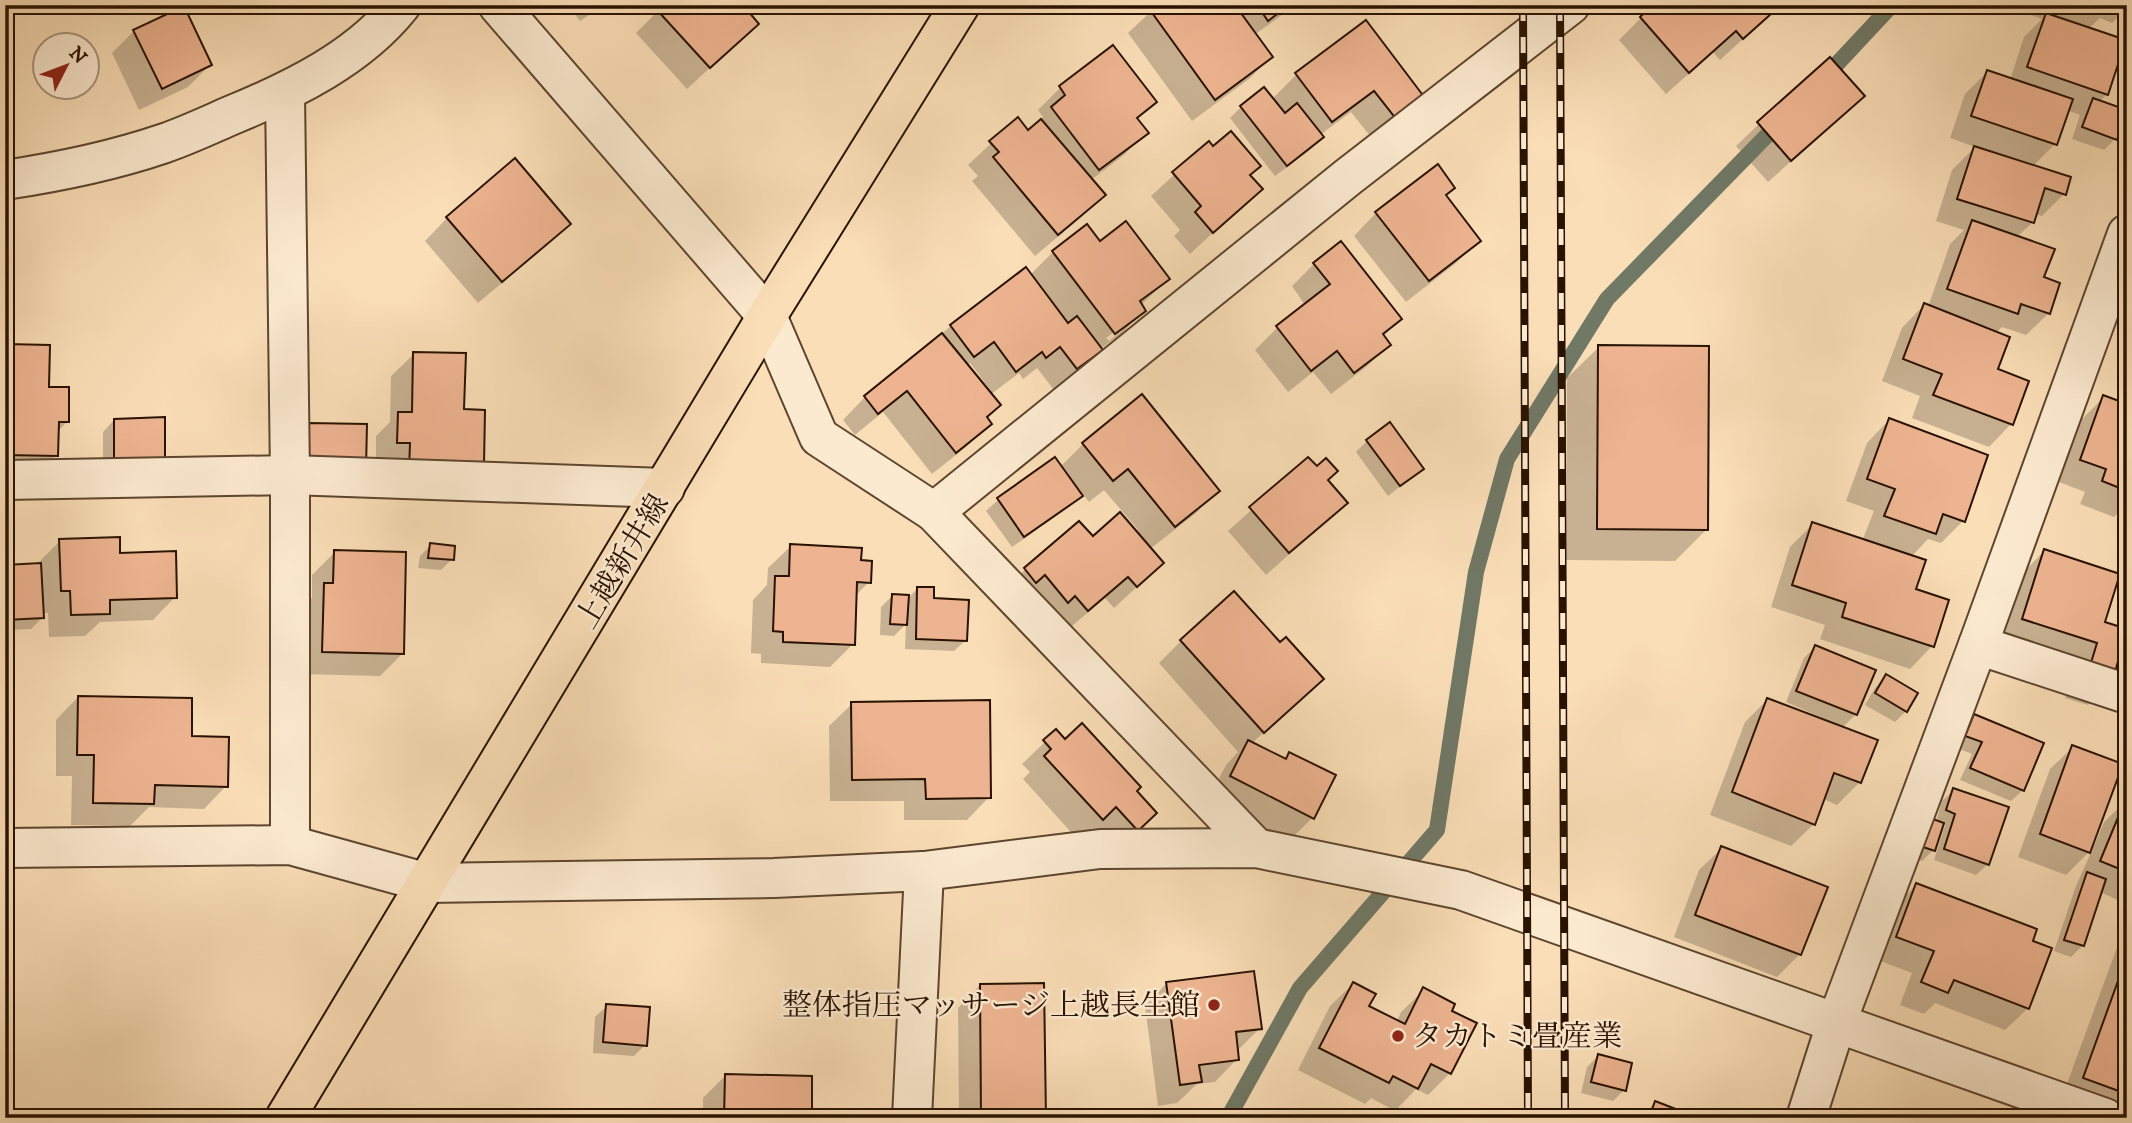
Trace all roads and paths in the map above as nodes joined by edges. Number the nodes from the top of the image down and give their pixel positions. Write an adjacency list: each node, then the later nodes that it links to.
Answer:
1 (401, 5): 5 (street)
2 (498, 5): 8 (street)
3 (960, 5): 8 (main road, 上越新井線)
4 (1570, 5): 13 (street)
5 (285, 94): 6 (street); 10 (street)
6 (5, 180)
7 (2127, 234): 9 (street)
8 (767, 316): 12 (main road, 上越新井線); 13 (street)
9 (2112, 318): 14 (street)
10 (290, 475): 11 (street); 12 (street); 16 (street)
11 (5, 480)
12 (665, 488): 20 (main road, 上越新井線)
13 (934, 512): 18 (street)
14 (1978, 645): 15 (street); 21 (street)
15 (2127, 694)
16 (290, 845): 17 (street); 20 (street)
17 (5, 848)
18 (1256, 848): 19 (street); 21 (street)
19 (924, 871): 20 (street); 23 (street)
20 (428, 883): 22 (main road, 上越新井線)
21 (1836, 1024): 24 (street); 25 (street)
22 (285, 1118)
23 (912, 1118)
24 (1806, 1118)
25 (2105, 1118)

